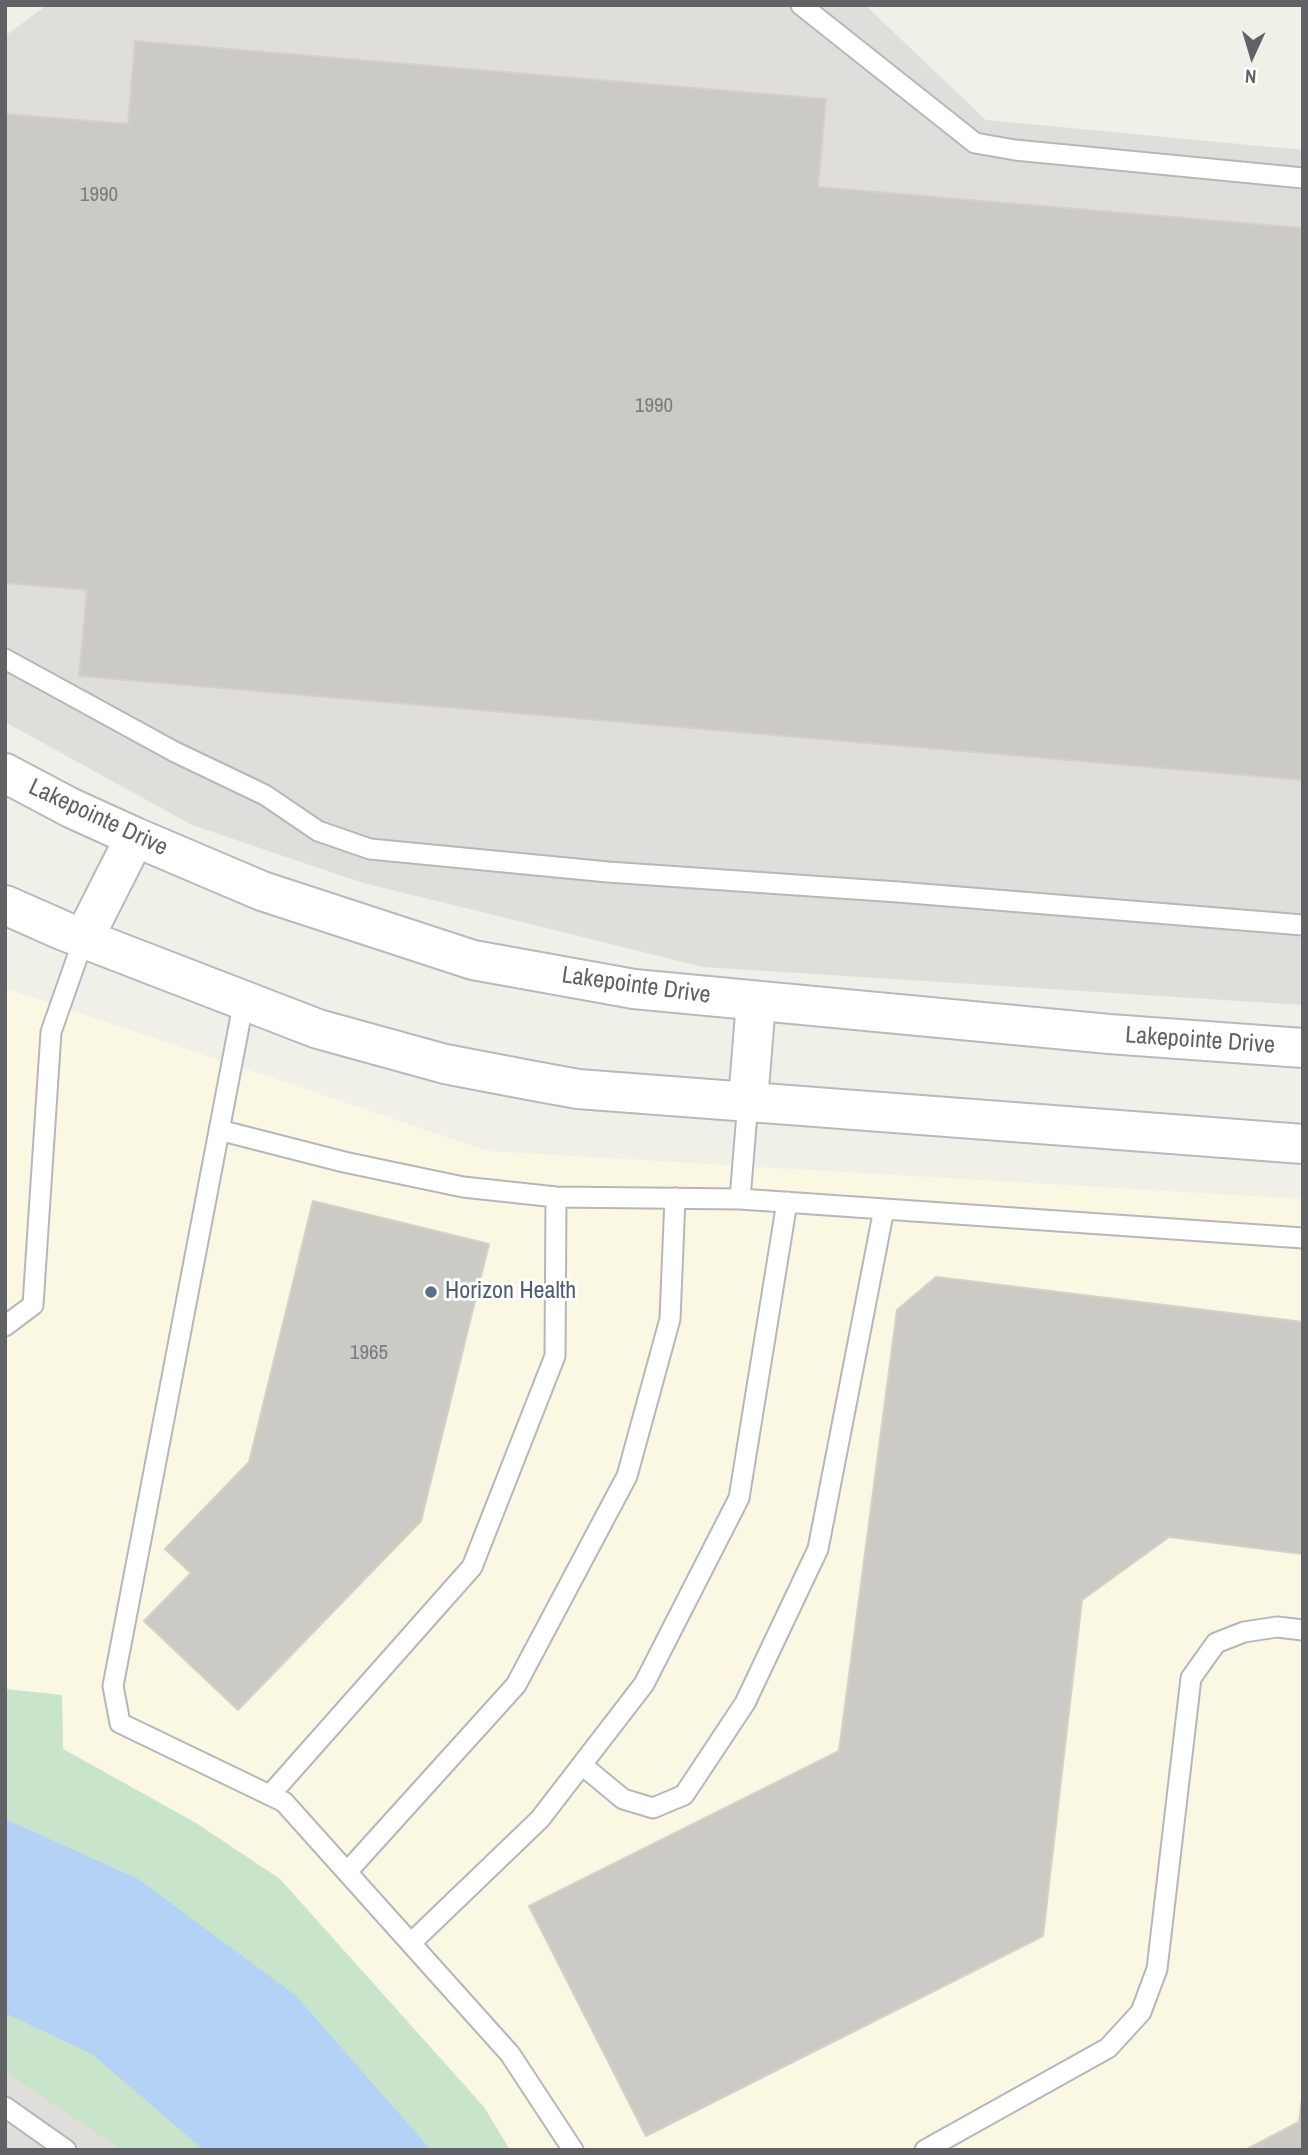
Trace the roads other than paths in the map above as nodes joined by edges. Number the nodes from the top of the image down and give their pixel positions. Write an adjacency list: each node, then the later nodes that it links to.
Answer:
1 (801, 5): 2 (lane)
2 (1303, 178)
3 (5, 659): 7 (lane)
4 (5, 774): 5 (main road, Lakepointe Drive)
5 (135, 837): 8 (main road); 10 (main road, Lakepointe Drive)
6 (5, 905): 8 (main road)
7 (1303, 925)
8 (84, 939): 9 (main road); 21 (lane)
9 (244, 1000): 12 (main road); 13 (lane)
10 (756, 1002): 11 (main road, Lakepointe Drive); 12 (main road)
11 (1303, 1048)
12 (748, 1101): 14 (main road); 17 (lane)
13 (219, 1130): 15 (lane); 24 (lane)
14 (1303, 1144)
15 (556, 1197): 16 (lane); 24 (lane)
16 (675, 1198): 17 (lane); 25 (lane)
17 (740, 1199): 18 (lane)
18 (787, 1202): 19 (lane); 23 (lane)
19 (884, 1209): 20 (lane); 23 (lane)
20 (1303, 1238)
21 (5, 1326)
22 (1303, 1630): 30 (lane)
23 (582, 1765): 26 (lane)
24 (270, 1795): 25 (lane)
25 (347, 1872): 26 (lane)
26 (411, 1943): 29 (lane)
27 (5, 2107): 28 (lane)
28 (66, 2150)
29 (573, 2150)
30 (925, 2150)

